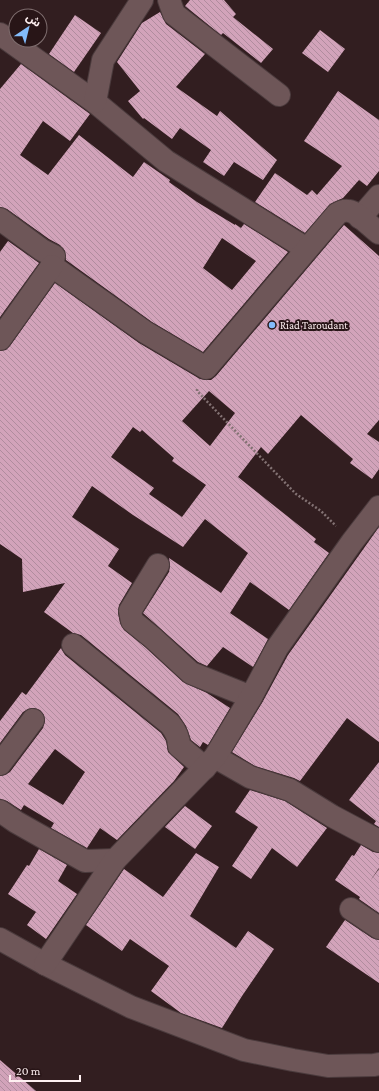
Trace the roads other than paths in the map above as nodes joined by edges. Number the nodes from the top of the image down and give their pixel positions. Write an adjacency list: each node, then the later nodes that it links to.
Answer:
1 (142, 0): 5 (street)
2 (169, 0): 4 (street)
3 (0, 34): 5 (street)
4 (279, 95)
5 (95, 102): 10 (street)
6 (379, 196): 7 (street)
7 (360, 218): 9 (street); 10 (street)
8 (0, 219): 11 (street)
9 (379, 234)
10 (307, 249): 11 (street)
11 (52, 266): 12 (street)
12 (2, 333)
13 (379, 507): 16 (street)
14 (158, 565): 16 (street)
15 (73, 645): 18 (street)
16 (251, 697): 18 (street)
17 (33, 720): 19 (street)
18 (210, 762): 21 (street); 22 (street)
19 (0, 764)
20 (0, 811): 22 (street)
21 (379, 842)
22 (115, 860): 26 (street)
23 (351, 909): 24 (street)
24 (379, 928)
25 (0, 939): 26 (street)
26 (45, 964): 27 (street)
27 (379, 1064)

